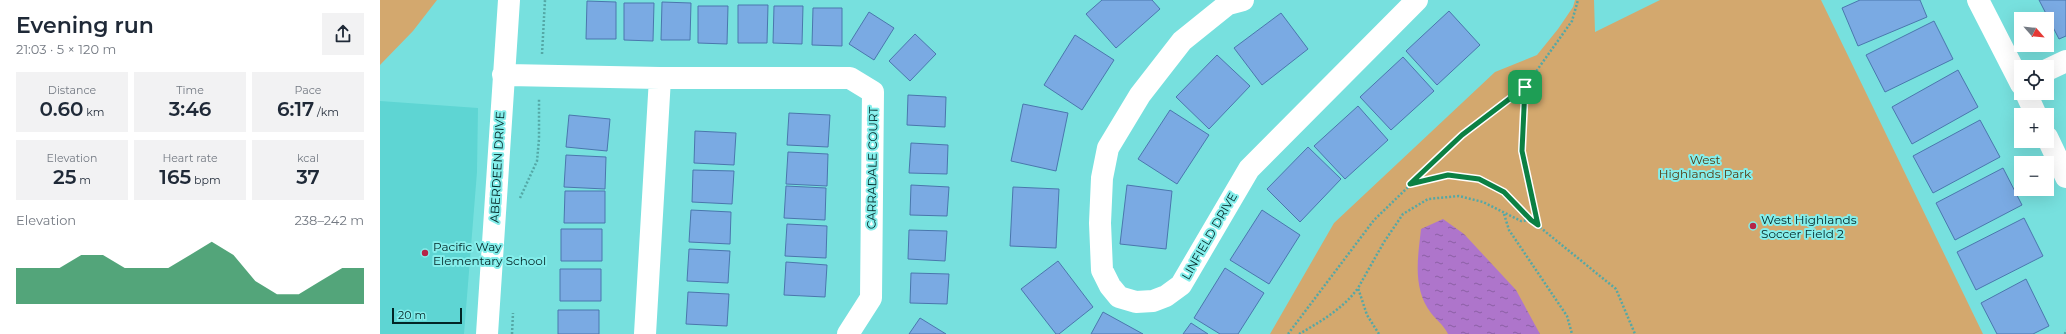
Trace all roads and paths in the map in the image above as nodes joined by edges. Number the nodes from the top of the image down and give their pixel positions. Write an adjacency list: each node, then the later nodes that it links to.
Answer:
1 (509, 0): 11 (street, ABERDEEN DRIVE)
2 (545, 0): 7 (path)
3 (1244, 0): 4 (street, LINFIELD DRIVE)
4 (1417, 0)
5 (1578, 0): 13 (path)
6 (1978, 0): 10 (street)
7 (542, 53)
8 (2066, 61): 9 (street)
9 (2054, 67)
10 (2014, 70)
11 (503, 75): 12 (street, CARRADALE COURT); 25 (street, ABERDEEN DRIVE)
12 (660, 78): 27 (street); 28 (street, CARRADALE COURT)
13 (1525, 87): 17 (path); 21 (path)
14 (539, 96): 18 (path)
15 (2052, 148): 16 (street)
16 (2066, 177)
17 (1410, 184): 20 (path); 29 (path)
18 (520, 199)
19 (1504, 213): 20 (path); 22 (path); 32 (path)
20 (1531, 220): 21 (path)
21 (1538, 225): 33 (path)
22 (1358, 288): 30 (path); 31 (path)
23 (514, 310): 26 (path)
24 (2066, 330): 34 (path)
25 (487, 334)
26 (512, 334)
27 (645, 334)
28 (848, 334)
29 (1288, 334)
30 (1299, 334)
31 (1379, 334)
32 (1572, 334)
33 (1635, 334)
34 (2064, 334)

